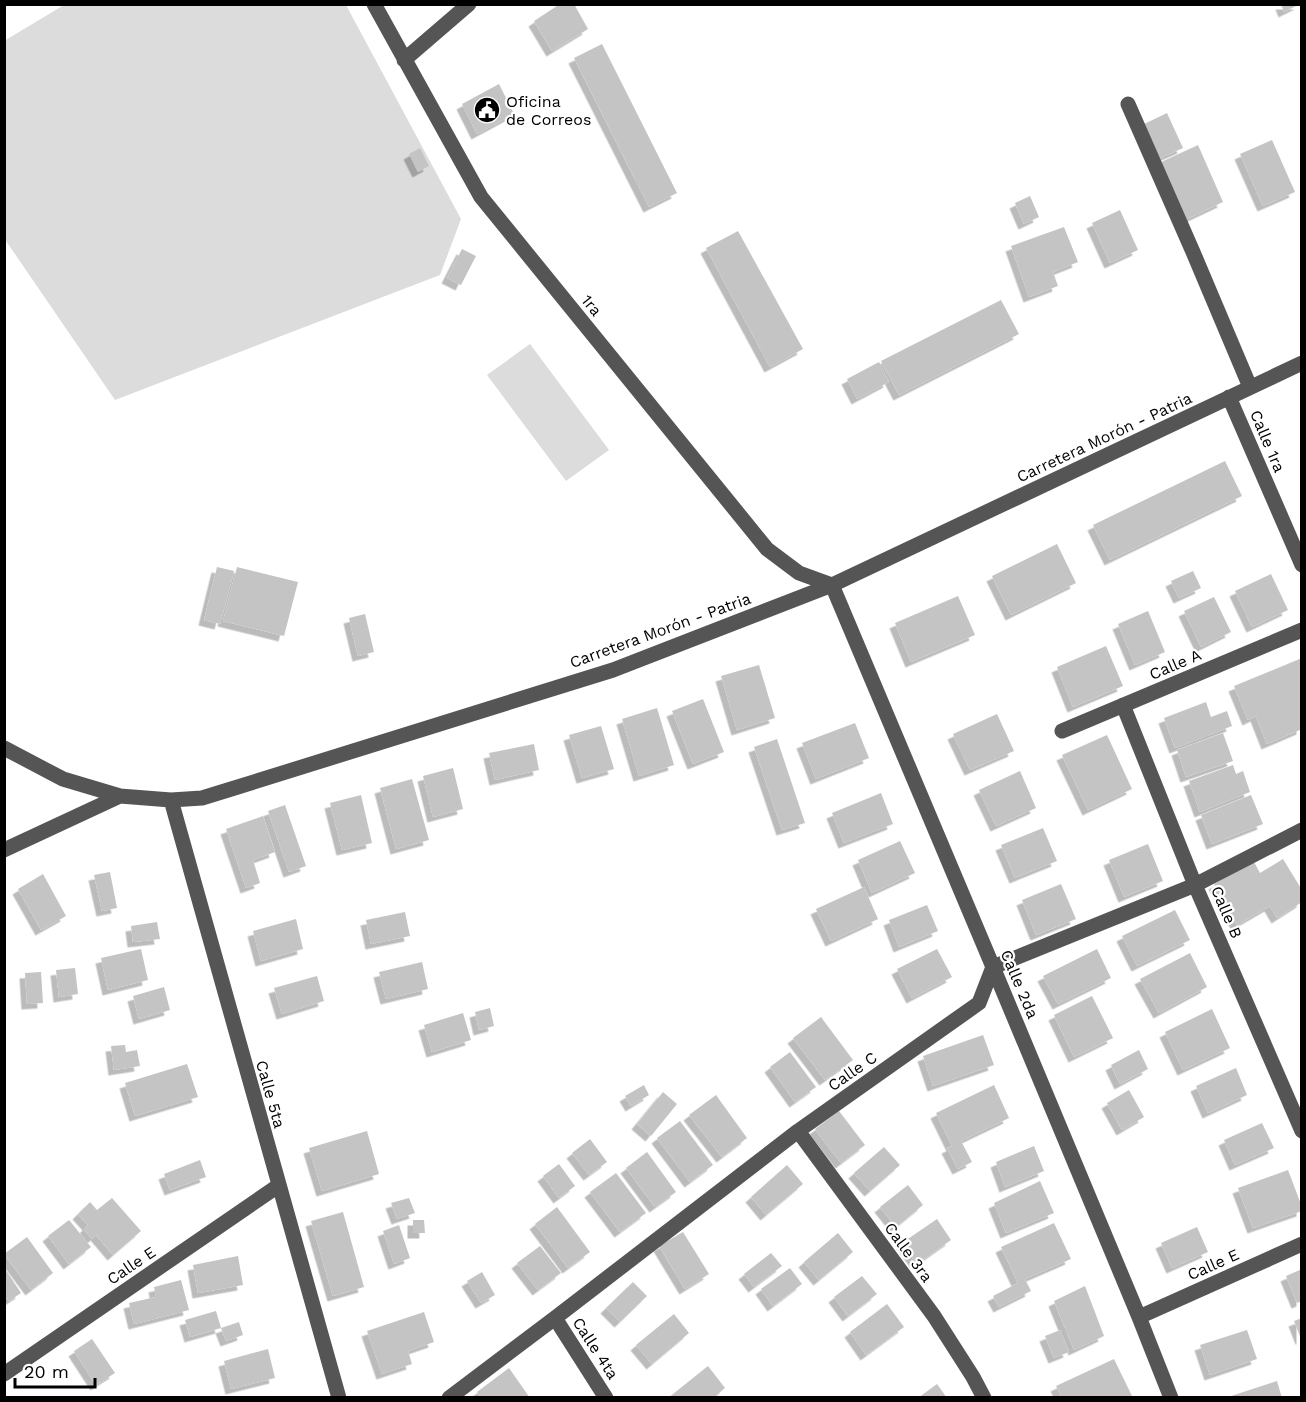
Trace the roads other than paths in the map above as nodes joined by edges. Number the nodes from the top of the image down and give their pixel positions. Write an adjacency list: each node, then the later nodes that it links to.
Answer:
1 (374, 4): 3 (street, 1ra)
2 (468, 4): 3 (street)
3 (404, 60): 9 (street, 1ra)
4 (1128, 104): 6 (street)
5 (1302, 363): 6 (street, Carretera Morón - Patria)
6 (1250, 387): 7 (street, Carretera Morón - Patria)
7 (1229, 397): 8 (street, Calle 1ra); 9 (street, Carretera Morón - Patria)
8 (1302, 565)
9 (832, 585): 15 (street, Carretera Morón - Patria); 19 (street, Calle 2da)
10 (1302, 630): 11 (street, Calle A)
11 (1123, 705): 12 (street, Calle A); 18 (street, Calle B)
12 (1062, 731)
13 (4, 748): 14 (street, Carretera Morón - Patria)
14 (120, 796): 15 (street, Carretera Morón - Patria); 17 (street)
15 (171, 800): 22 (street, Calle 5ta)
16 (1302, 830): 18 (street)
17 (4, 850)
18 (1196, 885): 19 (street); 21 (street, Calle B)
19 (993, 967): 20 (street, Calle C); 24 (street, Calle 2da)
20 (798, 1131): 25 (street, Calle C); 30 (street, Calle 3ra)
21 (1302, 1131)
22 (278, 1186): 26 (street, Calle E); 27 (street, Calle 5ta)
23 (1302, 1244): 24 (street, Calle E)
24 (1139, 1317): 31 (street, Calle 2da)
25 (555, 1318): 28 (street, Calle C); 29 (street, Calle 4ta)
26 (4, 1374)
27 (339, 1398)
28 (449, 1398)
29 (606, 1398)
30 (984, 1398)
31 (1171, 1398)

